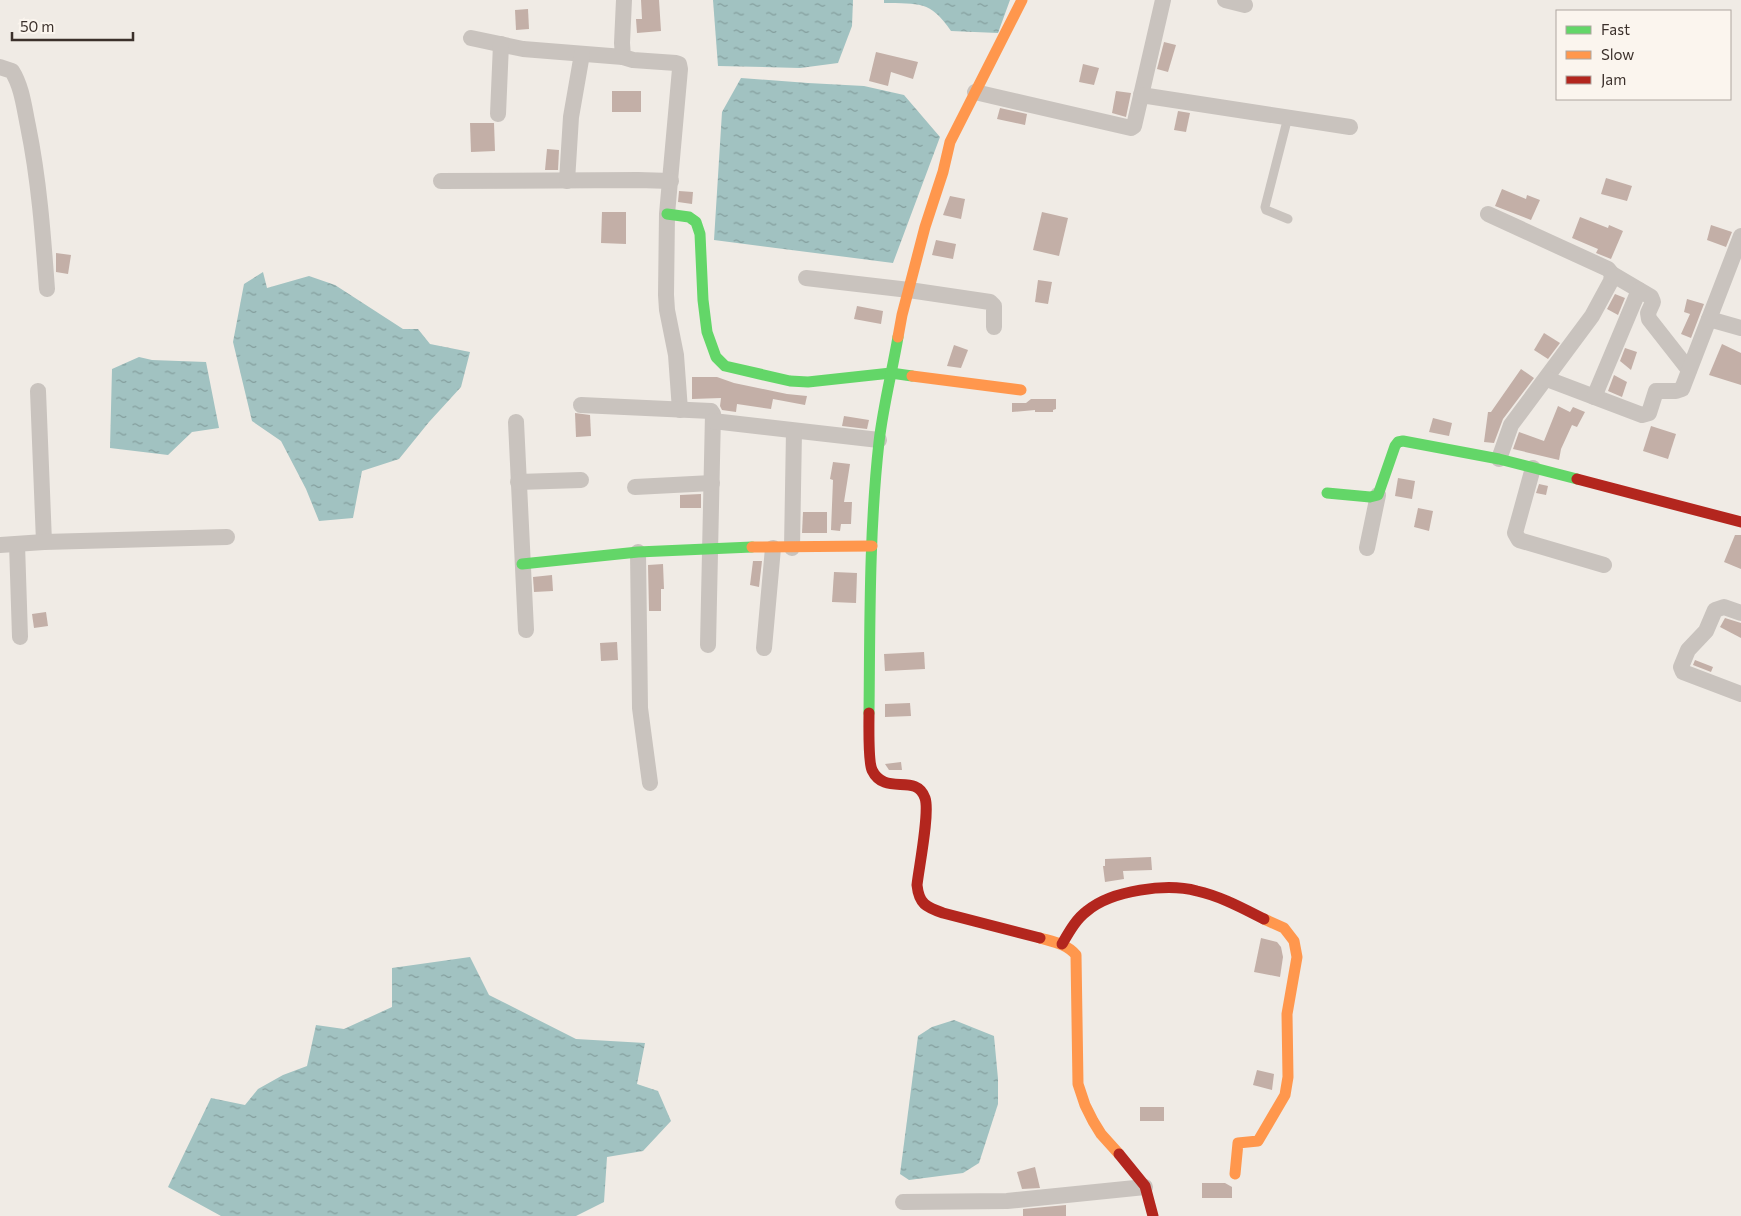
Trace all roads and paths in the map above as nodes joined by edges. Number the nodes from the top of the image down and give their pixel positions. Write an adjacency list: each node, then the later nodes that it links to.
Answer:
1 (624, 0): 9 (street)
2 (1022, 0): 11 (street)
3 (1163, 0): 12 (street)
4 (1225, 0): 5 (street)
5 (1245, 5)
6 (471, 38): 7 (street)
7 (501, 44): 8 (street); 13 (street)
8 (582, 54): 9 (street); 17 (street)
9 (623, 57): 18 (street)
10 (0, 68): 25 (street)
11 (975, 92): 12 (street); 26 (street)
12 (1141, 95): 14 (street)
13 (498, 114)
14 (1288, 117): 15 (street); 21 (lane)
15 (1350, 126)
16 (441, 181): 17 (street)
17 (567, 181): 18 (street)
18 (670, 181): 19 (street)
19 (667, 214): 32 (street); 38 (street)
20 (1488, 214): 23 (street)
21 (1288, 219)
22 (1741, 236): 28 (street)
23 (1612, 274): 27 (street); 33 (street)
24 (806, 278): 26 (street)
25 (47, 289)
26 (909, 290): 29 (street); 32 (street)
27 (1639, 290): 31 (street); 36 (street)
28 (1709, 319): 30 (street); 31 (street)
29 (994, 326)
30 (1741, 328)
31 (1690, 370): 36 (street)
32 (891, 373): 34 (street); 42 (street)
33 (1547, 379): 36 (street); 43 (street)
34 (1020, 390)
35 (38, 391): 53 (street)
36 (1594, 397)
37 (581, 405): 38 (street)
38 (680, 410): 39 (street)
39 (713, 421): 41 (street); 47 (street)
40 (516, 422): 46 (street)
41 (794, 431): 42 (street); 59 (street)
42 (879, 440): 56 (street)
43 (1499, 459): 44 (street); 50 (street)
44 (1533, 468): 51 (street); 63 (street)
45 (581, 480): 46 (street)
46 (518, 482): 62 (street)
47 (712, 483): 48 (street); 57 (street)
48 (635, 487)
49 (1327, 493): 50 (street)
50 (1378, 494): 60 (street)
51 (1741, 522)
52 (227, 537): 53 (street)
53 (44, 542): 54 (street)
54 (17, 544): 55 (street); 66 (street)
55 (0, 545)
56 (872, 546): 59 (street); 71 (street)
57 (710, 548): 58 (street); 61 (street); 67 (street)
58 (773, 548): 59 (street); 68 (street)
59 (792, 548)
60 (1367, 548)
61 (638, 552): 62 (street); 70 (street)
62 (522, 564): 65 (street)
63 (1604, 565)
64 (1741, 612): 69 (street)
65 (526, 630)
66 (20, 637)
67 (708, 645)
68 (764, 648)
69 (1741, 694)
70 (650, 783)
71 (1062, 944): 72 (street); 73 (street)
72 (1235, 1174)
73 (1145, 1187): 74 (street); 75 (street)
74 (903, 1202)
75 (1153, 1216)

